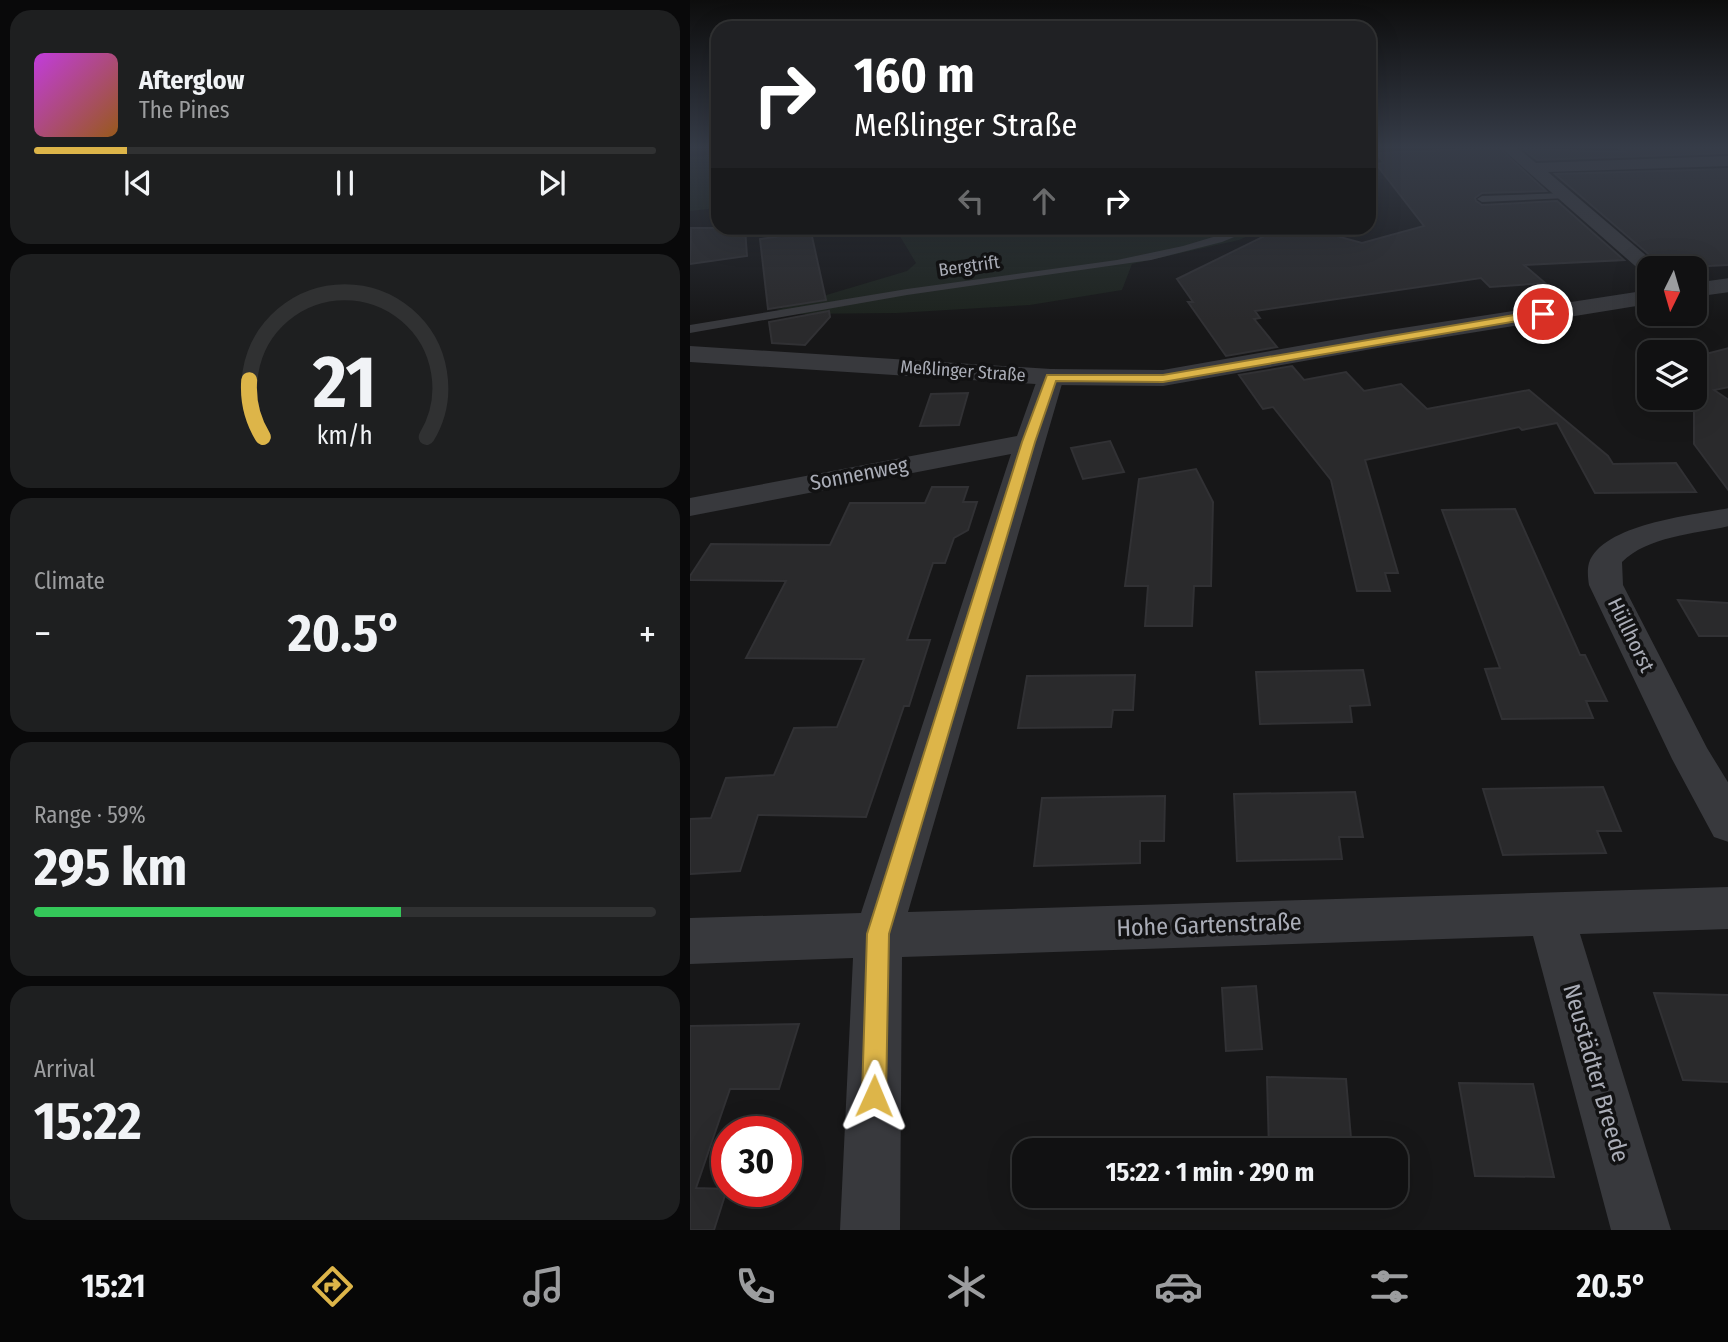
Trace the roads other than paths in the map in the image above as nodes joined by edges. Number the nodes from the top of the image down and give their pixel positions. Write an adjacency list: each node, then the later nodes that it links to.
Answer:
1 (1575, 205): 3 (street)
2 (1233, 235): 5 (lane, Bergtrift)
3 (1637, 258)
4 (1637, 299): 7 (street, Meßlinger Straße)
5 (690, 329)
6 (690, 355): 7 (street, Meßlinger Straße)
7 (1051, 377): 8 (street)
8 (1029, 442): 9 (street, Sonnenweg); 14 (street)
9 (690, 507)
10 (1728, 517): 11 (street, Hüllhorst)
11 (1728, 824)
12 (1728, 908): 13 (street, Hohe Gartenstraße)
13 (1551, 916): 14 (street, Hohe Gartenstraße); 17 (street, Neustädter Breede)
14 (878, 934): 15 (street, Hohe Gartenstraße); 16 (street)
15 (690, 941)
16 (870, 1230)
17 (1641, 1230)

